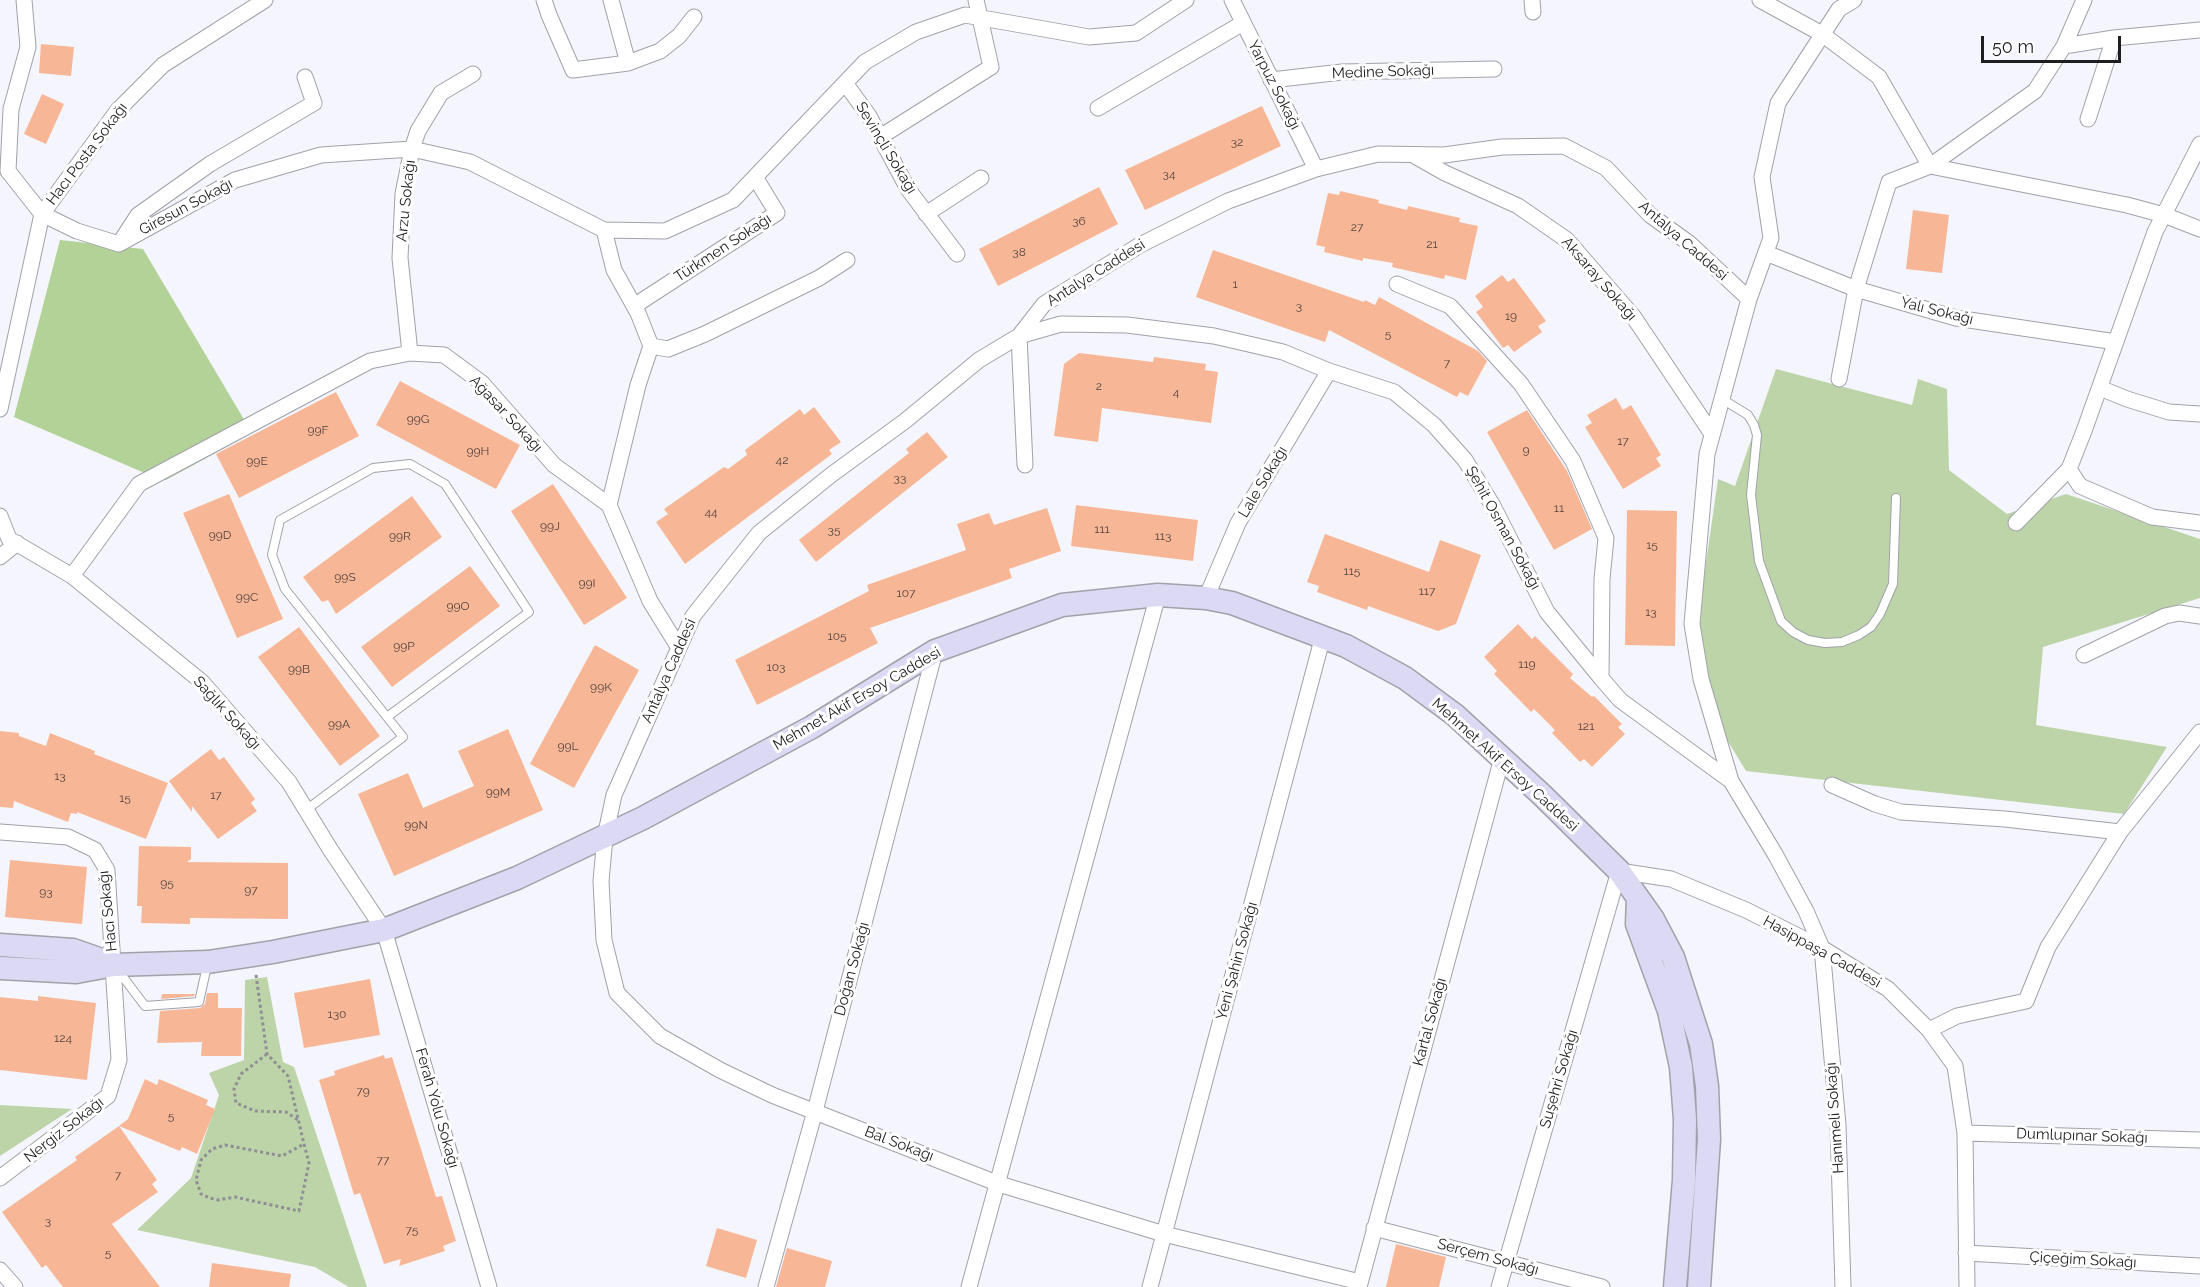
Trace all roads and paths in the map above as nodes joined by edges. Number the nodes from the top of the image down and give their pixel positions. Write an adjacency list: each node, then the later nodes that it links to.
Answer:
1 (24, 0): 34 (street)
2 (265, 0): 34 (street, Hacı Posta Sokağı)
3 (544, 0): 18 (street)
4 (611, 0): 18 (street)
5 (976, 0): 11 (street)
6 (1186, 0): 11 (street)
7 (1233, 0): 13 (street, Yarpuz Sokağı)
8 (1760, 0): 15 (street)
9 (1854, 0): 15 (street)
10 (2084, 0): 17 (street)
11 (980, 17): 23 (street); 26 (street)
12 (694, 18): 18 (street)
13 (1243, 23): 22 (street, Yarpuz Sokağı); 24 (street)
14 (2200, 30): 16 (street)
15 (1822, 34): 30 (street); 41 (street)
16 (2114, 38): 17 (street); 25 (street)
17 (2064, 46): 30 (street)
18 (628, 63)
19 (1494, 69): 22 (street, Medine Sokağı)
20 (473, 75): 28 (street, Arzu Sokağı)
21 (304, 77): 39 (street)
22 (1271, 80): 31 (street, Yarpuz Sokağı)
23 (845, 83): 26 (street, Sevinçli Sokağı); 32 (street)
24 (1098, 108)
25 (2088, 118)
26 (880, 137): 35 (street, Sevinçli Sokağı)
27 (2200, 144): 36 (street)
28 (412, 149): 38 (street, Giresun Sokağı); 39 (street, Giresun Sokağı); 50 (street, Arzu Sokağı)
29 (1411, 154): 31 (street, Antalya Caddesi); 45 (street, Antalya Caddesi); 57 (street, Aksaray Sokağı)
30 (1930, 166): 36 (street); 44 (street)
31 (1316, 169): 47 (street, Antalya Caddesi)
32 (755, 177): 38 (street); 46 (street, Türkmen Sokağı)
33 (981, 178): 35 (street)
34 (42, 214): 39 (street); 55 (street, Hacı Posta Sokağı)
35 (926, 214): 40 (street, Sevinçli Sokağı)
36 (2164, 215): 37 (street); 48 (street)
37 (2200, 229)
38 (604, 230): 46 (street)
39 (119, 244)
40 (957, 254)
41 (1766, 254): 44 (street, Yalı Sokağı); 45 (street)
42 (847, 260): 49 (street)
43 (1397, 284): 75 (street)
44 (1856, 289): 48 (street, Yalı Sokağı); 52 (street)
45 (1749, 299): 54 (street)
46 (634, 306): 49 (street)
47 (1019, 336): 51 (street, Şehit Osman Sokağı); 58 (street); 72 (street, Antalya Caddesi)
48 (2116, 342): 53 (street)
49 (651, 346): 61 (street)
50 (410, 353): 61 (street, Ağasar Sokağı); 67 (street, Ağasar Sokağı)
51 (1329, 371): 69 (street, Lale Sokağı); 75 (street, Şehit Osman Sokağı)
52 (1839, 379)
53 (2100, 388): 56 (street); 59 (street)
54 (1722, 399): 57 (street); 60 (lane)
55 (0, 410)
56 (2200, 414)
57 (1712, 434): 79 (street)
58 (1025, 465)
59 (2069, 469): 63 (street); 64 (street)
60 (1896, 498)
61 (609, 506): 72 (street)
62 (0, 516): 65 (street, Sağlık Sokağı)
63 (2016, 523)
64 (2200, 524)
65 (17, 543): 66 (street); 67 (street, Sağlık Sokağı)
66 (0, 557)
67 (72, 576): 81 (street, Sağlık Sokağı)
68 (1158, 595): 69 (main road, Mehmet Akif Ersoy Caddesi); 73 (main road, Mehmet Akif Ersoy Caddesi); 102 (street)
69 (1206, 598): 71 (main road, Mehmet Akif Ersoy Caddesi)
70 (2200, 616): 74 (street)
71 (1323, 636): 78 (main road, Mehmet Akif Ersoy Caddesi); 104 (street, Yeni Şahin Sokağı)
72 (679, 648): 84 (street, Antalya Caddesi)
73 (935, 651): 84 (main road, Mehmet Akif Ersoy Caddesi); 96 (street, Doğan Sokağı)
74 (2084, 655)
75 (1600, 678): 79 (street, Şehit Osman Sokağı)
76 (387, 717): 76 (lane); 81 (lane)
77 (2200, 732): 83 (street)
78 (1502, 758): 85 (main road, Mehmet Akif Ersoy Caddesi); 103 (street, Kartal Sokağı)
79 (1731, 781): 89 (street, Hanımeli Sokağı)
80 (1832, 785): 83 (street)
81 (306, 810): 87 (street, Sağlık Sokağı)
82 (0, 832): 92 (street, Hacı Sokağı)
83 (2120, 832): 94 (street)
84 (605, 837): 87 (main road, Mehmet Akif Ersoy Caddesi); 96 (street, Bal Sokağı)
85 (1619, 871): 86 (main road, Mehmet Akif Ersoy Caddesi); 89 (street, Hasippaşa Caddesi); 106 (street, Suşehri Sokağı)
86 (1638, 898): 117 (main road); 118 (main road, Mehmet Akif Ersoy Caddesi)
87 (384, 930): 90 (main road, Mehmet Akif Ersoy Caddesi); 111 (street, Ferah Yolu Sokağı)
88 (0, 945): 92 (main road, Mehmet Akif Ersoy Caddesi)
89 (1822, 948): 94 (street, Hasippaşa Caddesi); 119 (street, Hanımeli Sokağı)
90 (254, 955): 91 (main road, Mehmet Akif Ersoy Caddesi); 95 (path)
91 (208, 962): 92 (main road, Mehmet Akif Ersoy Caddesi); 92 (lane)
92 (114, 965): 93 (main road, Mehmet Akif Ersoy Caddesi); 101 (street, Nergiz Sokağı)
93 (0, 968)
94 (1929, 1030): 98 (street, Hasippaşa Caddesi)
95 (267, 1054): 97 (path); 97 (path)
96 (815, 1111): 102 (street, Bal Sokağı); 112 (street, Doğan Sokağı)
97 (298, 1120): 100 (path)
98 (1965, 1133): 99 (street, Dumlupınar Sokağı); 105 (street, Hasippaşa Caddesi)
99 (2200, 1140)
100 (304, 1144): 100 (path)
101 (0, 1179)
102 (999, 1184): 104 (street, Bal Sokağı); 113 (street)
103 (1374, 1228): 106 (street, Serçem Sokağı); 109 (street, Kartal Sokağı)
104 (1164, 1234): 109 (street, Bal Sokağı); 114 (street, Yeni Şahin Sokağı)
105 (1966, 1253): 107 (street, Çiçeğim Sokağı); 120 (street, Hasippaşa Caddesi)
106 (1506, 1262): 115 (street, Suşehri Sokağı); 116 (street, Serçem Sokağı)
107 (2200, 1266)
108 (0, 1270): 110 (street)
109 (1359, 1285)
110 (15, 1287)
111 (489, 1287)
112 (766, 1287)
113 (969, 1287)
114 (1150, 1287)
115 (1499, 1287)
116 (1602, 1287)
117 (1675, 1287)
118 (1699, 1287)
119 (1843, 1287)
120 (1967, 1287)

